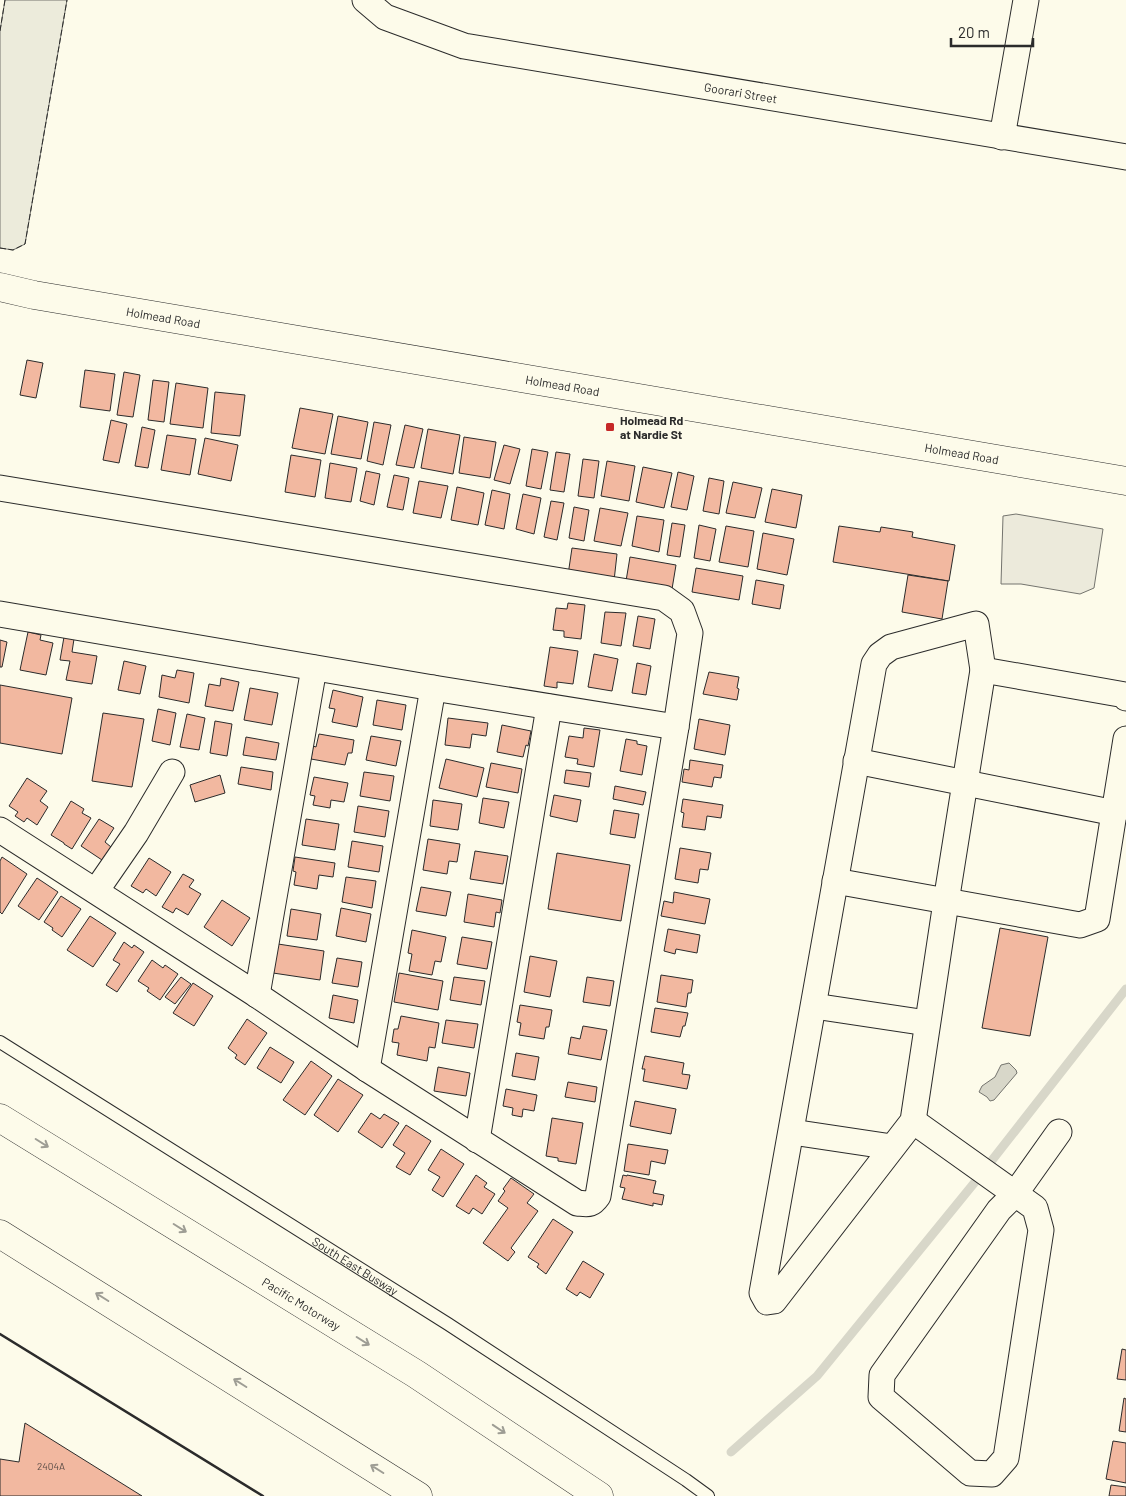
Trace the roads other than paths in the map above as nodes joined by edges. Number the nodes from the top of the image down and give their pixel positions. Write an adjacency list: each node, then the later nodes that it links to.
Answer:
1 (365, 0): 3 (street, Goorari Street)
2 (1026, 0): 3 (street)
3 (1002, 137): 4 (street, Goorari Street)
4 (1126, 157)
5 (0, 286): 6 (main road, Holmead Road)
6 (1126, 481)
7 (0, 488): 14 (street)
8 (0, 614): 9 (street)
9 (314, 668): 11 (street); 24 (street)
10 (983, 670): 12 (street); 16 (street); 18 (street)
11 (433, 688): 13 (street); 28 (street)
12 (1126, 698)
13 (549, 708): 14 (street); 33 (street)
14 (676, 727): 33 (street)
15 (1126, 739): 19 (street)
16 (856, 761): 18 (street); 21 (street)
17 (172, 772): 22 (street)
18 (965, 783): 19 (street); 23 (street)
19 (1114, 813): 23 (street)
20 (0, 830): 22 (street)
21 (835, 881): 23 (street); 25 (street)
22 (96, 892): 24 (street)
23 (946, 902): 26 (street)
24 (258, 995): 28 (street)
25 (814, 1006): 26 (street); 31 (street)
26 (927, 1023): 30 (street)
27 (0, 1042): 39 (lane, South East Busway)
28 (367, 1068): 33 (street)
29 (0, 1118): 38 (main road, Pacific Motorway, one-way to 38)
30 (913, 1121): 34 (street); 35 (street)
31 (792, 1132): 34 (street); 34 (street)
32 (1059, 1132): 35 (street)
33 (477, 1140)
34 (892, 1147)
35 (1014, 1194): 35 (street)
36 (0, 1234): 37 (main road, one-way to 36)
37 (418, 1496)
38 (599, 1496)
39 (708, 1496)

